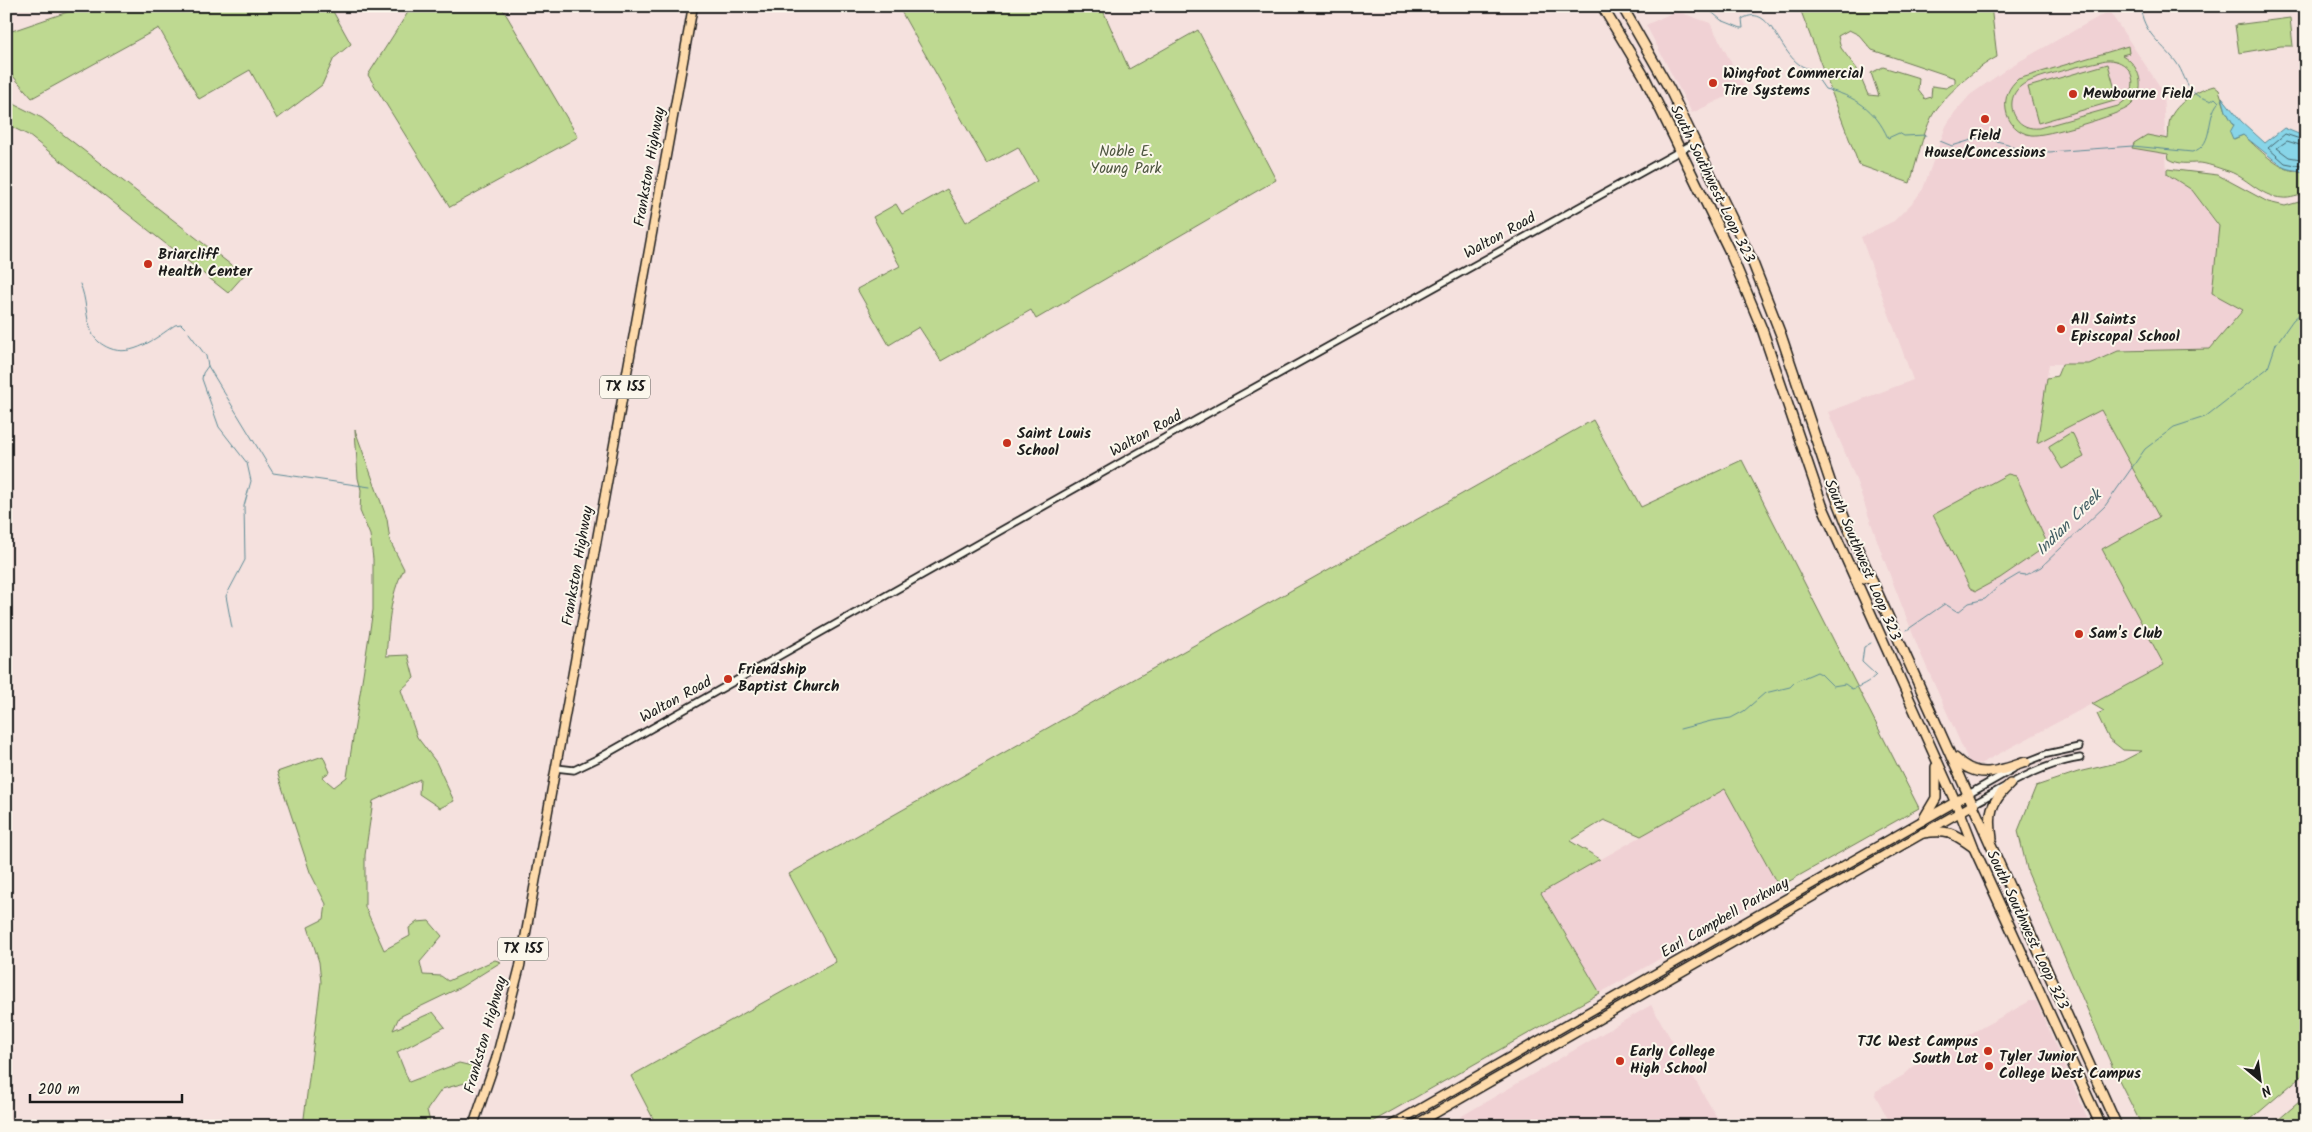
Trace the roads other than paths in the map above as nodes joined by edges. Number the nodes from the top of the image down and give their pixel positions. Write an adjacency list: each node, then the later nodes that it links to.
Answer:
1 (693, 6): 13 (main road, Frankston Highway / TX 155)
2 (1602, 6): 5 (highway, South Southwest Loop 323)
3 (1622, 6): 4 (highway, South Southwest Loop 323)
4 (1696, 142): 5 (street, Walton Road); 7 (highway, South Southwest Loop 323)
5 (1682, 150): 6 (highway, South Southwest Loop 323); 13 (street, Walton Road)
6 (1845, 560): 7 (highway); 11 (highway, South Southwest Loop 323)
7 (1871, 578): 9 (highway, South Southwest Loop 323)
8 (2079, 747): 12 (street, Earl Campbell Parkway)
9 (1948, 751): 12 (highway); 15 (highway, South Southwest Loop 323)
10 (2080, 758): 14 (street, Earl Campbell Parkway)
11 (1936, 761): 16 (highway, South Southwest Loop 323); 19 (highway)
12 (2026, 762): 15 (street, Earl Campbell Parkway)
13 (556, 768): 23 (main road, Frankston Highway / TX 155)
14 (2010, 784): 17 (street, Earl Campbell Parkway); 22 (highway)
15 (1969, 794): 16 (main road, Earl Campbell Parkway); 17 (highway, South Southwest Loop 323)
16 (1955, 802): 18 (highway, South Southwest Loop 323); 19 (main road, Earl Campbell Parkway)
17 (1974, 804): 18 (main road, Earl Campbell Parkway); 22 (highway, South Southwest Loop 323)
18 (1960, 812): 20 (main road, Earl Campbell Parkway); 21 (highway, South Southwest Loop 323)
19 (1923, 820): 24 (main road, Earl Campbell Parkway)
20 (1923, 834): 21 (highway); 25 (main road, Earl Campbell Parkway)
21 (1974, 848): 26 (highway, South Southwest Loop 323)
22 (1994, 852): 27 (highway, South Southwest Loop 323)
23 (473, 1126)
24 (1390, 1126)
25 (1414, 1126)
26 (2101, 1126)
27 (2117, 1126)

